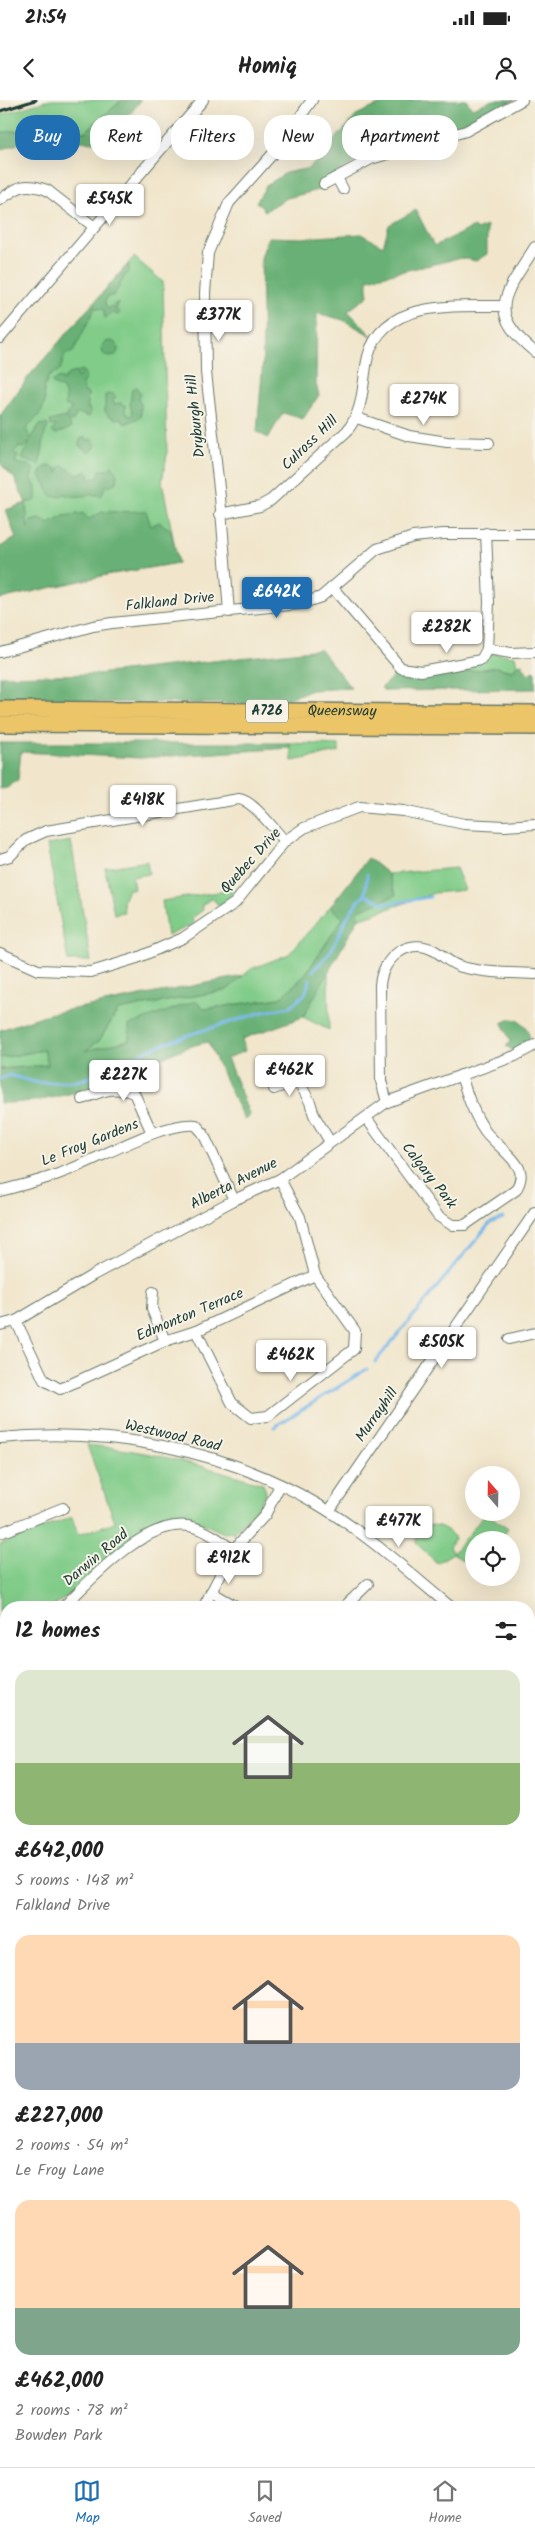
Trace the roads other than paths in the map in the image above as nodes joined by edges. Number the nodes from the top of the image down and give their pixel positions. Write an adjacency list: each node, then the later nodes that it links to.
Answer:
1 (203, 100): 8 (street)
2 (312, 100): 15 (street, Dryburgh Hill)
3 (522, 100): 4 (street)
4 (337, 178): 5 (street); 6 (street)
5 (324, 184)
6 (343, 189)
7 (0, 200): 8 (street)
8 (93, 226): 11 (street)
9 (535, 247): 10 (street)
10 (503, 306): 12 (street); 13 (street, Culross Hill)
11 (2, 331)
12 (535, 352)
13 (357, 418): 14 (street); 15 (street, Culross Hill)
14 (489, 443)
15 (220, 514): 19 (street, Dryburgh Hill)
16 (486, 533): 17 (street, Falkland Drive); 18 (street, Falkland Drive); 20 (street)
17 (535, 534)
18 (332, 588): 19 (street, Falkland Drive); 20 (street)
19 (229, 612): 21 (street, Falkland Drive)
20 (488, 649): 22 (street)
21 (0, 652)
22 (535, 652)
23 (0, 710): 24 (highway, Queensway / A726)
24 (535, 713)
25 (0, 724): 26 (highway, Queensway / A726)
26 (535, 727)
27 (535, 824): 28 (street, Quebec Drive)
28 (285, 841): 29 (street); 30 (street, Quebec Drive)
29 (0, 859)
30 (0, 953)
31 (535, 974): 38 (street)
32 (535, 1045): 34 (street, Alberta Avenue)
33 (297, 1062): 35 (street)
34 (461, 1074): 38 (street, Alberta Avenue); 39 (street, Calgary Park)
35 (298, 1080): 36 (street); 41 (street)
36 (274, 1089)
37 (82, 1100): 40 (street)
38 (388, 1102): 39 (street, Alberta Avenue)
39 (367, 1119): 41 (street, Alberta Avenue)
40 (152, 1134): 43 (street, Le Froy Gardens); 44 (street, Le Froy Gardens)
41 (330, 1142): 42 (street, Alberta Avenue)
42 (280, 1179): 44 (street, Alberta Avenue); 46 (street)
43 (0, 1191)
44 (234, 1200): 48 (street, Alberta Avenue)
45 (535, 1212): 57 (street, Murrayhill)
46 (315, 1275): 50 (street, Edmonton Terrace); 50 (street)
47 (153, 1292): 53 (street)
48 (16, 1321): 49 (street, Alberta Avenue); 53 (street, Edmonton Terrace)
49 (0, 1325)
50 (196, 1331): 53 (street, Edmonton Terrace)
51 (535, 1333): 52 (street)
52 (509, 1339)
53 (166, 1341)
54 (0, 1438): 55 (street, Westwood Road)
55 (280, 1485): 57 (street, Westwood Road); 59 (street)
56 (63, 1508): 58 (street)
57 (329, 1511): 66 (street, Westwood Road)
58 (1, 1530)
59 (233, 1550): 61 (street); 62 (street, Darwin Road)
60 (368, 1584): 65 (street)
61 (211, 1592): 63 (street); 64 (street)
62 (70, 1601)
63 (206, 1601)
64 (227, 1601)
65 (350, 1601)
66 (444, 1601)

